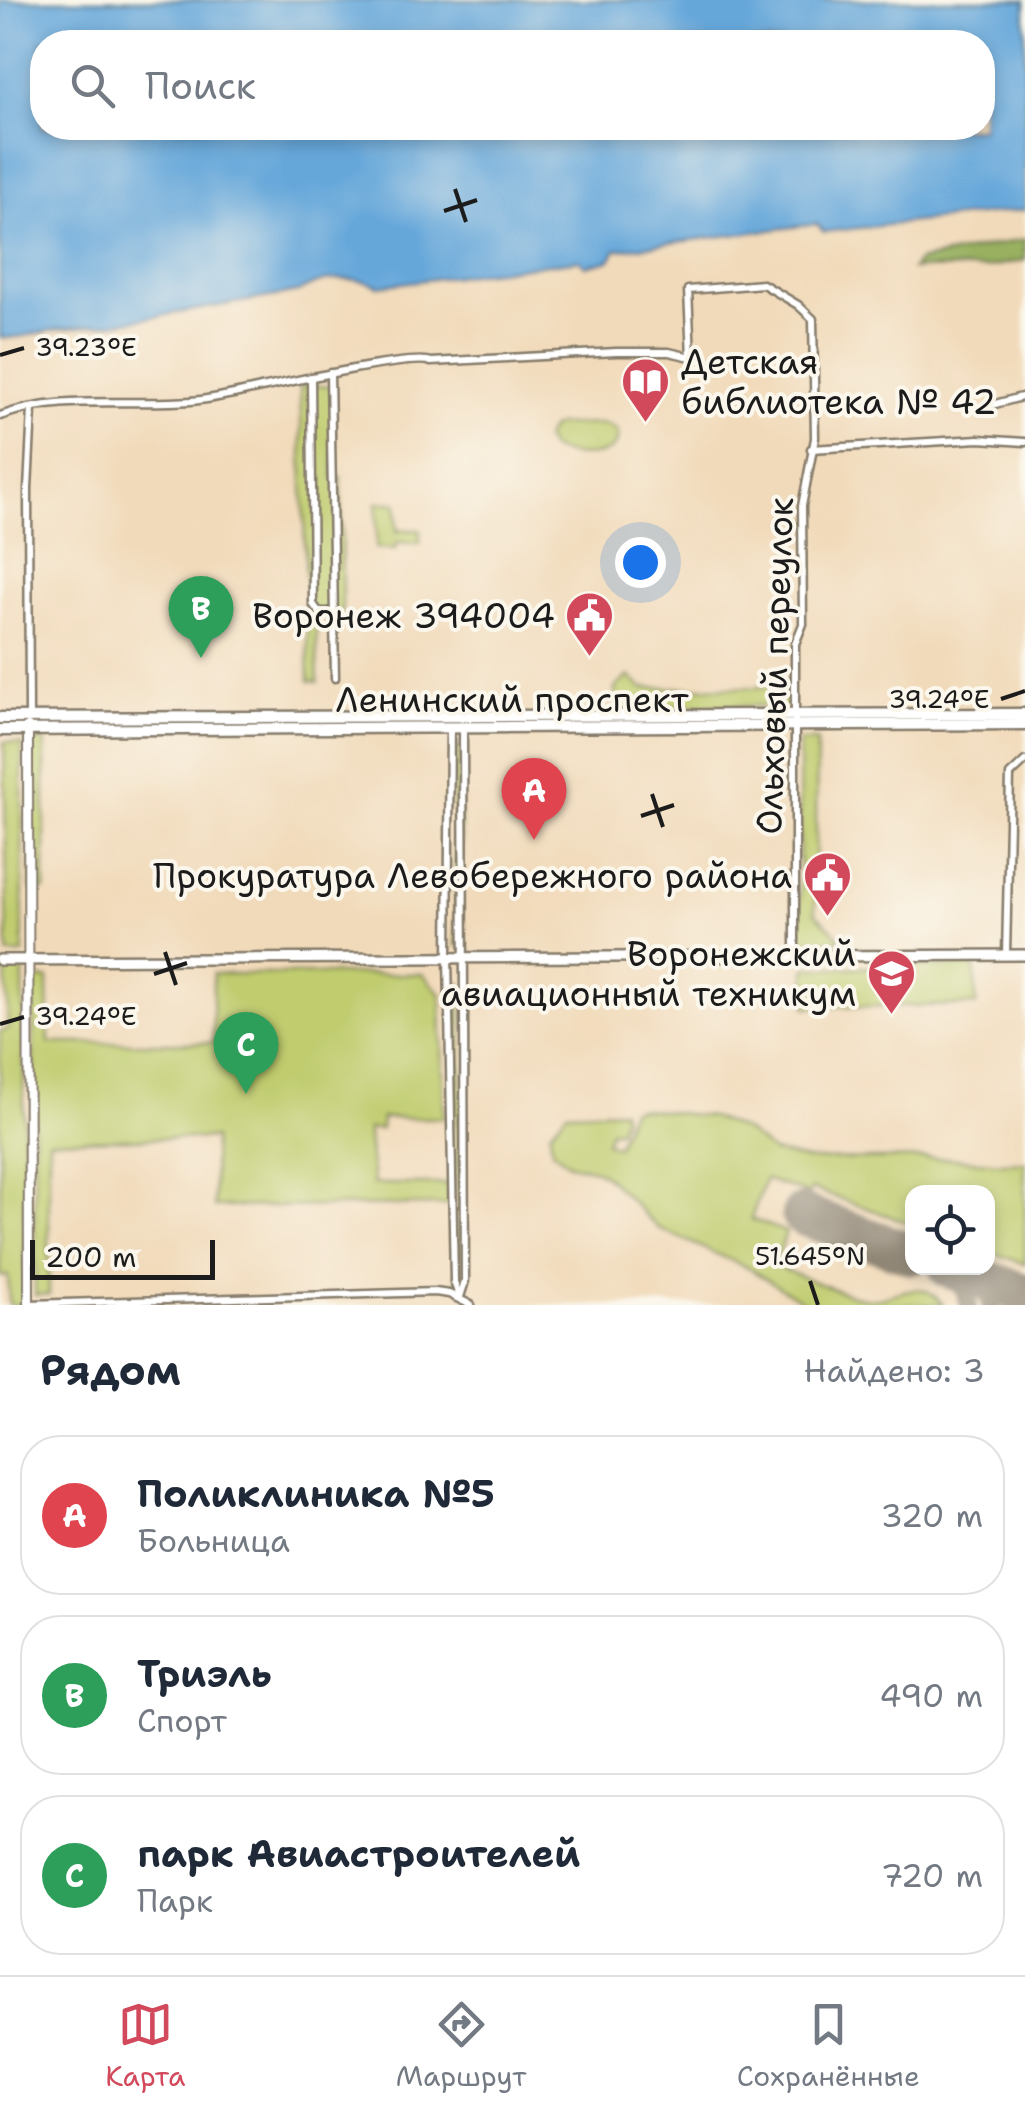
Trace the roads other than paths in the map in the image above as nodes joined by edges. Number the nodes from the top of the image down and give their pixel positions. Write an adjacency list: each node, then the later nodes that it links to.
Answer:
1 (330, 373): 2 (street); 8 (street, Ольховый переулок); 9 (street)
2 (310, 378): 5 (street); 9 (street)
3 (1025, 396): 4 (street)
4 (984, 406)
5 (32, 408): 6 (street); 14 (street)
6 (0, 416)
7 (1025, 442): 8 (street)
8 (810, 449): 13 (street, Ольховый переулок)
9 (333, 612): 10 (street)
10 (335, 678)
11 (1025, 714): 13 (main road, Ленинский проспект)
12 (0, 718): 14 (main road, Ленинский проспект)
13 (796, 721): 15 (main road, Ленинский проспект); 16 (main road, Ленинский проспект); 20 (street, Ольховый переулок)
14 (28, 723): 15 (main road, Ленинский проспект); 17 (main road, Ленинский проспект); 25 (street)
15 (457, 723): 22 (street); 23 (street)
16 (1025, 724)
17 (0, 730)
18 (1025, 761): 21 (street)
19 (1025, 955): 21 (main road)
20 (795, 956): 21 (main road); 23 (main road)
21 (1006, 956)
22 (448, 957): 23 (main road); 25 (main road); 26 (street)
23 (463, 957): 26 (street)
24 (0, 960): 25 (main road)
25 (28, 960): 27 (street)
26 (460, 1298): 27 (street); 28 (street)
27 (29, 1304)
28 (470, 1305)

